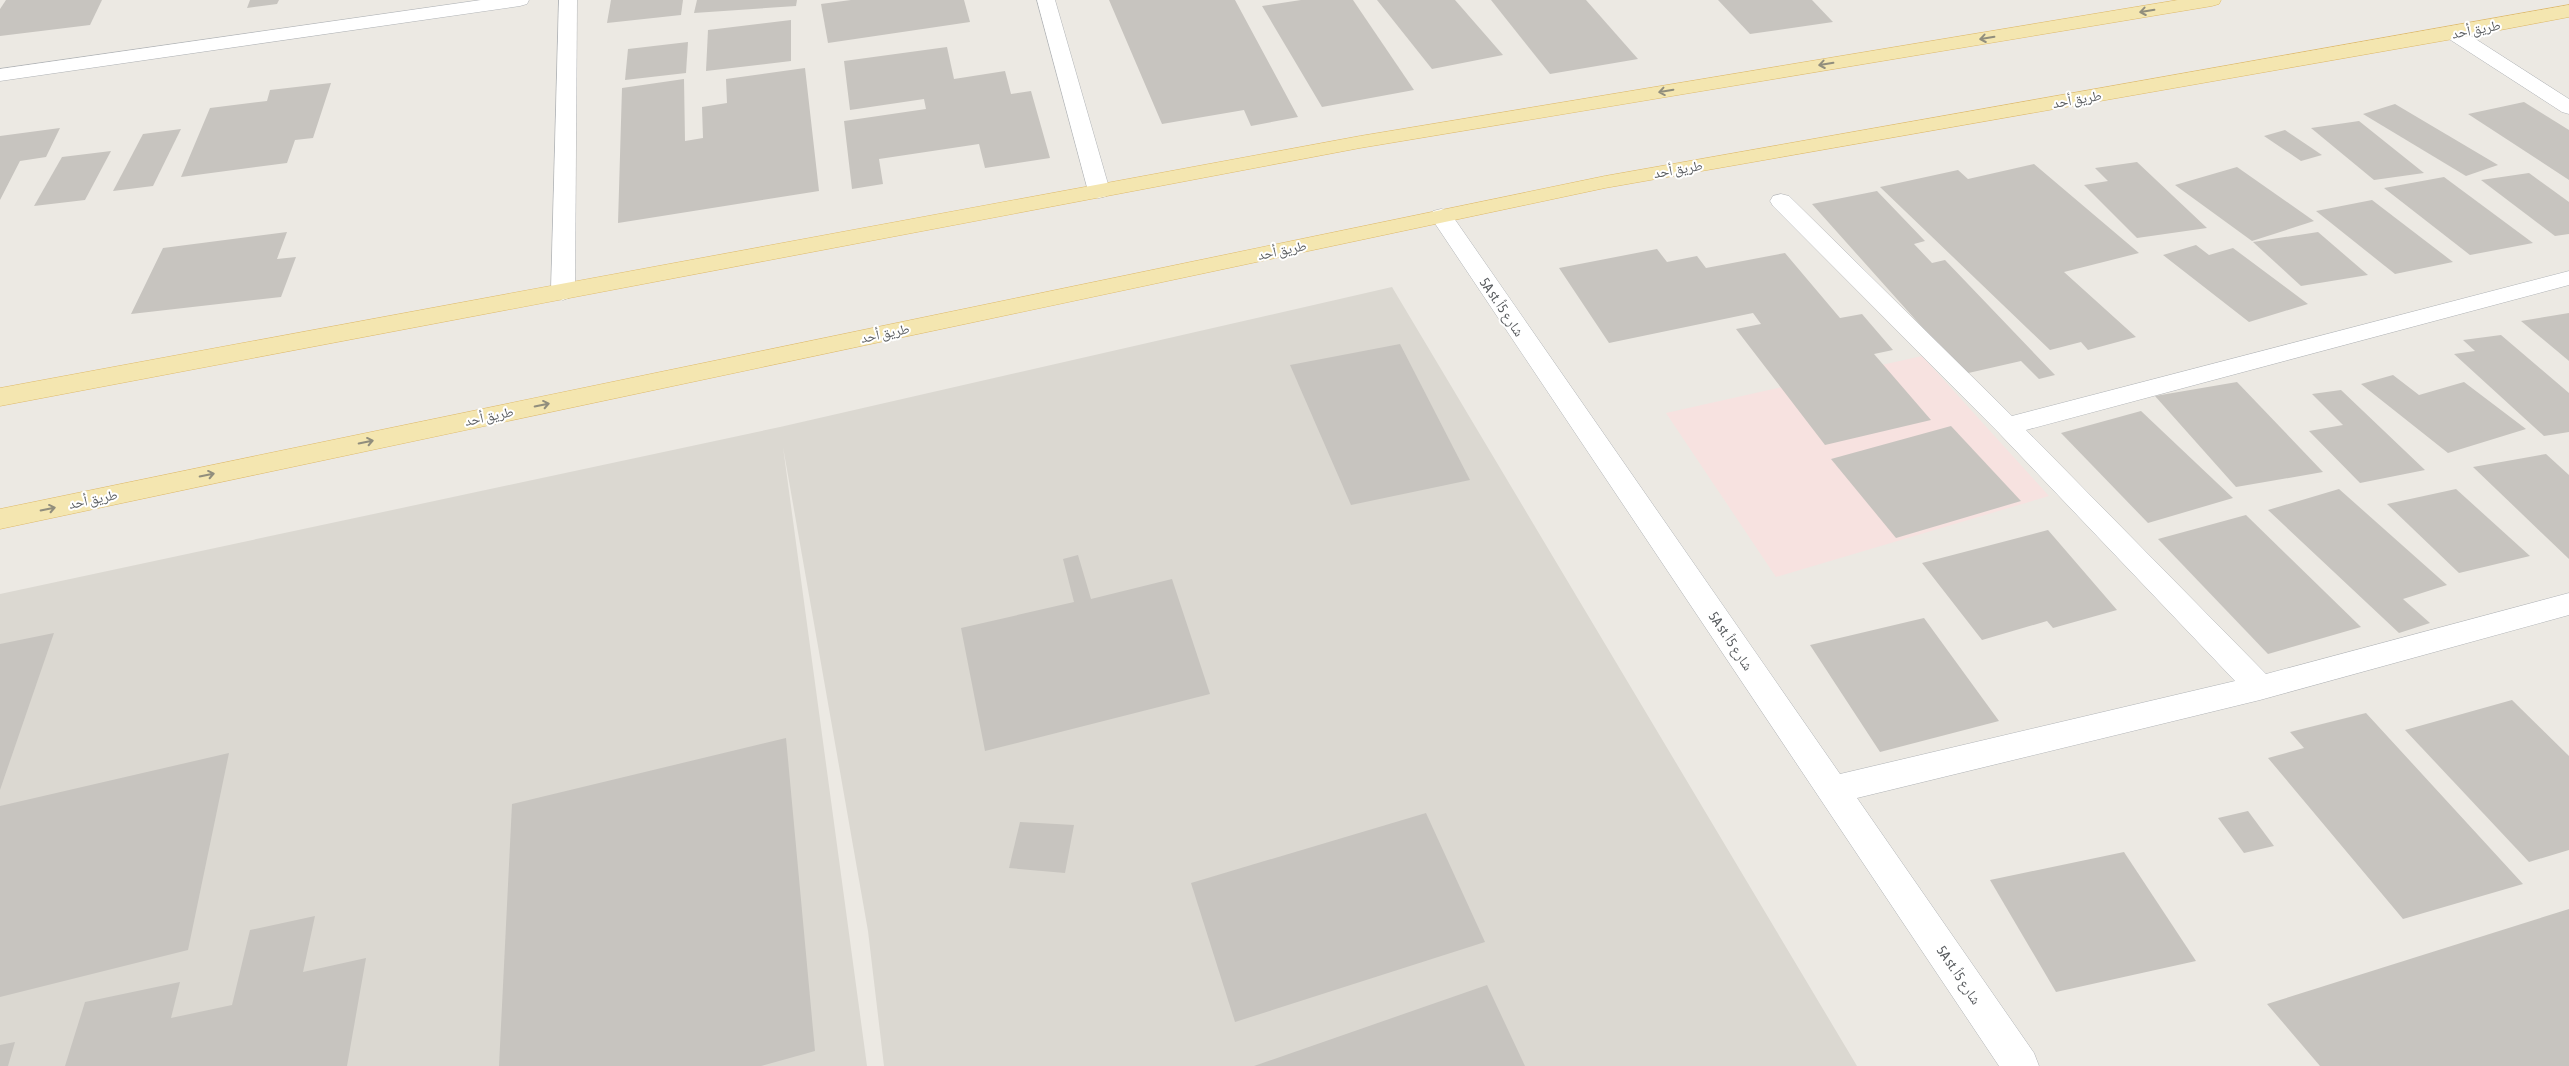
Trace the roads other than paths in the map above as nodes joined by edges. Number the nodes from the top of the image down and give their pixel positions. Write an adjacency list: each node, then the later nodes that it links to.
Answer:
1 (520, 0): 7 (street)
2 (568, 0): 13 (street)
3 (1046, 0): 9 (street)
4 (2212, 0): 9 (main road, one-way to 9)
5 (2569, 11): 6 (main road, طريق أحد)
6 (2453, 34): 8 (street); 11 (main road, طريق أحد)
7 (0, 75)
8 (2569, 108)
9 (1099, 191): 13 (main road)
10 (1781, 202): 15 (street)
11 (1440, 216): 16 (main road, طريق أحد, one-way to 11); 19 (street, 5A st. شارع 5أ)
12 (2569, 278): 15 (street)
13 (563, 292): 14 (main road)
14 (0, 397)
15 (2007, 426): 18 (street)
16 (0, 519)
17 (2569, 604): 18 (street)
18 (2260, 688): 19 (street)
19 (1832, 790): 20 (street, 5A st. شارع 5أ)
20 (2021, 1066)

